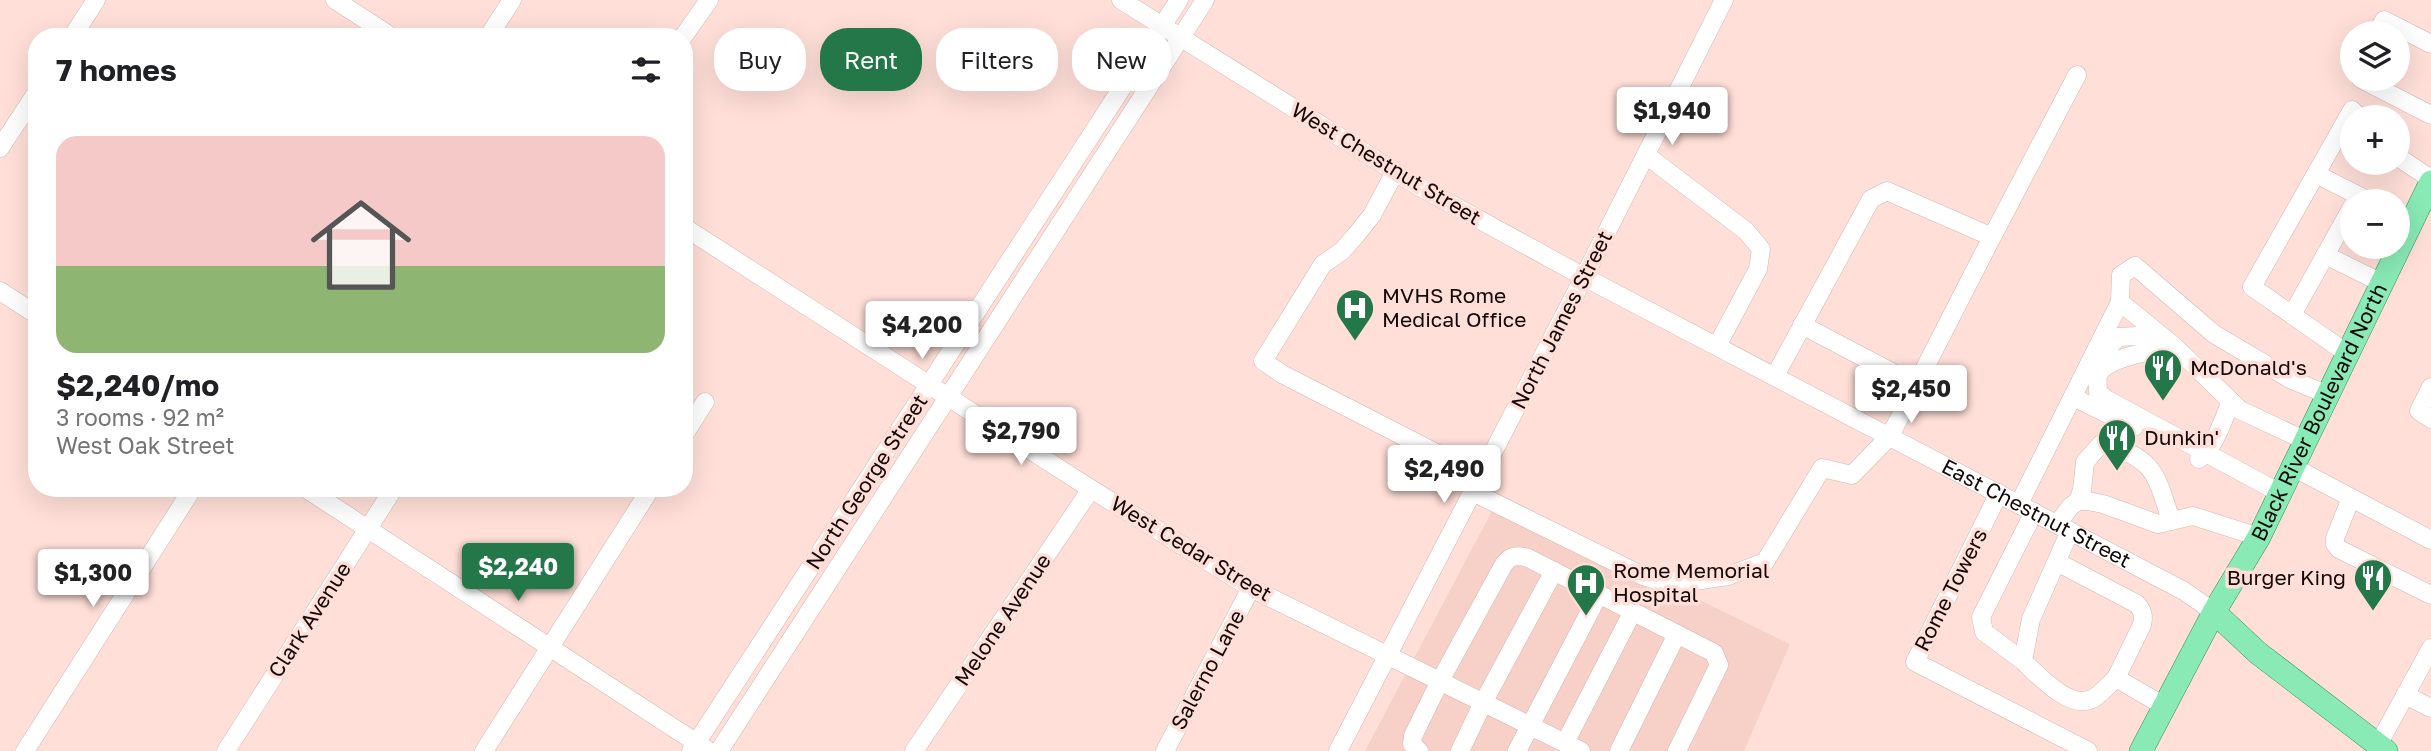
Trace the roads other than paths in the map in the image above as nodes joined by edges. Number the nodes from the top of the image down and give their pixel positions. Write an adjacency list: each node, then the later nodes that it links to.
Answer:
1 (96, 0): 10 (street)
2 (335, 0): 11 (street)
3 (512, 0): 12 (street)
4 (709, 0): 13 (street)
5 (1121, 0): 9 (street, West Chestnut Street)
6 (1179, 0): 9 (street, North George Street)
7 (1205, 0): 15 (street, North George Street)
8 (1724, 0): 23 (street, North James Street)
9 (1161, 26): 15 (street, West Chestnut Street); 46 (street, North George Street)
10 (78, 28)
11 (378, 28)
12 (494, 28)
13 (689, 28)
14 (2410, 33): 16 (street)
15 (1181, 39): 25 (street, West Chestnut Street); 50 (street, North George Street)
16 (2431, 44)
17 (2077, 75): 32 (street)
18 (2384, 91): 20 (street)
19 (28, 106): 22 (street)
20 (2431, 116)
21 (2340, 131): 26 (street)
22 (0, 148)
23 (1646, 155): 35 (street, North James Street); 42 (street)
24 (2410, 165): 27 (street)
25 (1395, 172): 35 (street, West Chestnut Street); 60 (street)
26 (2316, 174): 28 (street); 40 (street)
27 (2431, 180): 29 (main road, Black River Boulevard North)
28 (2340, 189)
29 (2410, 210)
30 (2340, 231): 33 (street)
31 (693, 232): 46 (street, West Cedar Street)
32 (1992, 237): 41 (street); 47 (street)
33 (2325, 255): 36 (street); 40 (street)
34 (2390, 259): 36 (main road, Black River Boulevard North)
35 (1584, 277): 42 (street, East Chestnut Street); 60 (street, North James Street)
36 (2382, 283): 44 (main road, Black River Boulevard North)
37 (0, 291): 39 (street)
38 (2120, 302): 43 (street); 49 (street); 51 (street)
39 (28, 309)
40 (2292, 315): 44 (street)
41 (1802, 325): 45 (street); 47 (street)
42 (1717, 346): 45 (street, East Chestnut Street)
43 (2174, 346): 52 (street); 58 (street)
44 (2348, 354): 49 (main road, Black River Boulevard North)
45 (1775, 376): 56 (street, East Chestnut Street)
46 (930, 385): 50 (street, West Cedar Street); 97 (street, North George Street)
47 (1916, 385): 56 (street)
48 (2431, 387): 54 (street)
49 (2328, 395): 57 (main road, Black River Boulevard North)
50 (948, 397): 61 (street, West Cedar Street); 101 (street, North George Street)
51 (2073, 397): 58 (street); 70 (street)
52 (2231, 401): 57 (street); 58 (street)
53 (705, 402): 55 (street)
54 (2431, 419)
55 (693, 421)
56 (1890, 436): 60 (street); 63 (street, East Chestnut Street)
57 (2306, 441): 59 (main road, Black River Boulevard North)
58 (2207, 453): 62 (street)
59 (2293, 467): 62 (main road, Black River Boulevard North); 68 (street)
60 (1477, 484): 86 (street, North James Street)
61 (1091, 489): 78 (street, West Cedar Street); 102 (street, Melone Avenue)
62 (2280, 493): 74 (main road, Black River Boulevard North)
63 (1999, 494): 70 (street, East Chestnut Street); 110 (street, Rome Towers)
64 (188, 497): 98 (street)
65 (319, 497): 73 (street)
66 (388, 497): 73 (street, Clark Avenue)
67 (644, 497): 84 (street)
68 (2351, 498): 75 (street); 80 (street)
69 (2078, 501): 71 (street); 71 (street); 72 (street)
70 (2026, 508): 72 (street, East Chestnut Street); 87 (street)
71 (2171, 521): 74 (street)
72 (2063, 527): 76 (street); 82 (street, East Chestnut Street)
73 (368, 528): 84 (street); 99 (street, Clark Avenue)
74 (2259, 537): 82 (main road, Black River Boulevard North)
75 (2431, 540)
76 (2057, 562): 87 (street); 88 (street)
77 (1554, 571): 79 (street); 89 (street); 91 (street)
78 (1251, 588): 86 (street, West Cedar Street); 103 (street, Salerno Lane)
79 (1599, 594): 81 (street); 94 (street)
80 (2431, 595)
81 (1633, 611): 83 (street); 96 (street)
82 (2214, 612): 92 (main road, Black River Boulevard North); 95 (main road, East Chestnut Street)
83 (1677, 634): 108 (street); 109 (street)
84 (550, 646): 97 (street); 100 (street)
85 (2431, 648): 90 (street)
86 (1388, 656): 89 (street, West Cedar Street); 104 (street, North James Street)
87 (2023, 661): 88 (street)
88 (2116, 678): 92 (street)
89 (1440, 681): 91 (street, West Cedar Street); 105 (street)
90 (2405, 695): 93 (street); 95 (street)
91 (1483, 702): 94 (street, West Cedar Street); 106 (street)
92 (2164, 706): 111 (main road, Black River Boulevard North)
93 (2431, 708)
94 (1531, 726): 96 (street, West Cedar Street); 107 (street)
95 (2372, 746)
96 (1573, 747)
97 (699, 748)
98 (25, 751)
99 (226, 751)
100 (484, 751)
101 (719, 751)
102 (915, 751)
103 (1165, 751)
104 (1338, 751)
105 (1419, 751)
106 (1460, 751)
107 (1517, 751)
108 (1619, 751)
109 (1677, 751)
110 (2088, 751)
111 (2141, 751)

